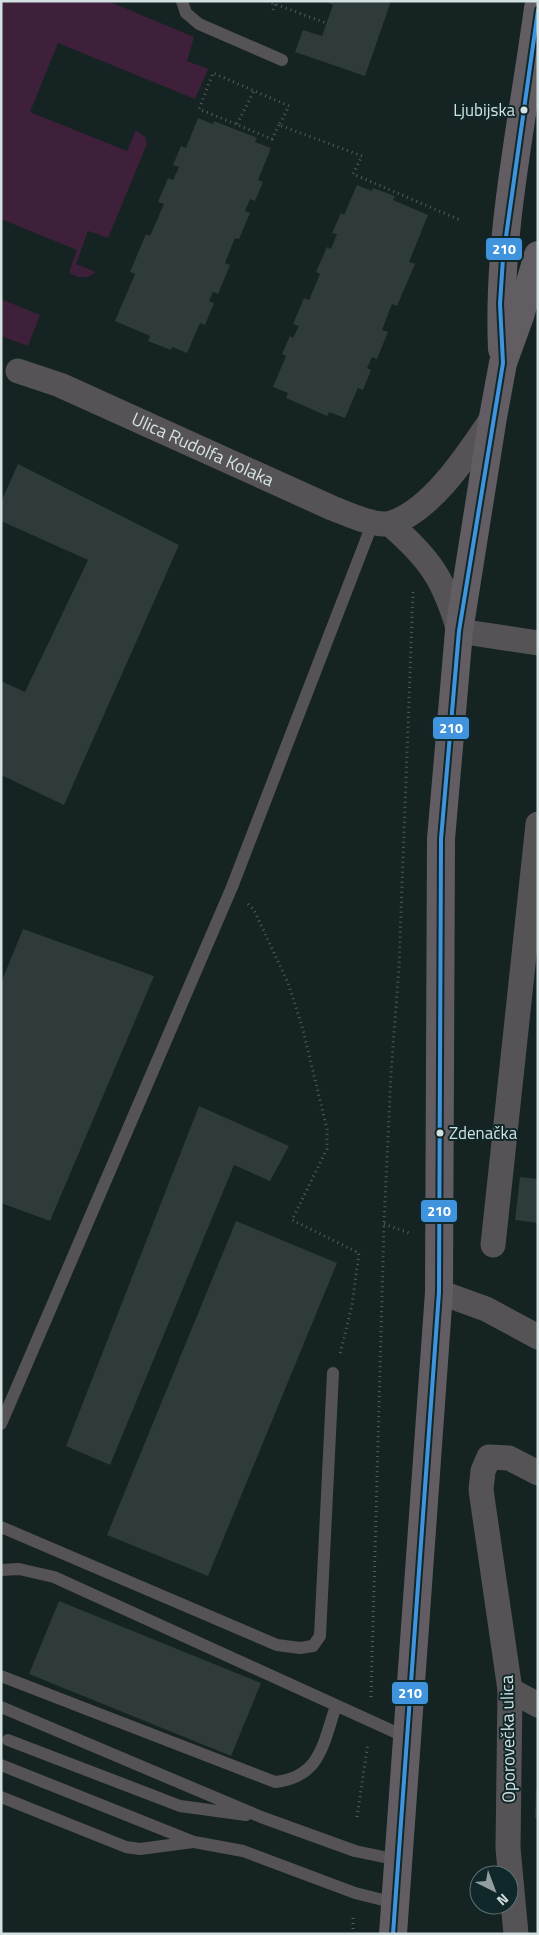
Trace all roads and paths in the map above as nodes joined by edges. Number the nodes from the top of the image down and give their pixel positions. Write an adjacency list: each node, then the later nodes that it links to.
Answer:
1 (182, 1): 7 (lane)
2 (266, 1): 3 (path)
3 (275, 3): 5 (path); 6 (path)
4 (538, 8): 13 (main road, Ulica Rudolfa Kolaka)
5 (273, 10)
6 (326, 23)
7 (282, 60)
8 (254, 91): 9 (path); 9 (path); 10 (path)
9 (237, 124): 10 (path)
10 (279, 125): 11 (path)
11 (460, 220)
12 (538, 255): 13 (main road, Ulica Rudolfa Kolaka)
13 (503, 363): 15 (main road, Ulica Rudolfa Kolaka)
14 (18, 371): 16 (street, Ulica Rudolfa Kolaka)
15 (493, 417): 16 (street, Ulica Rudolfa Kolaka); 18 (main road, Ulica Rudolfa Kolaka)
16 (381, 523): 18 (street, Ulica Rudolfa Kolaka); 21 (lane)
17 (413, 588): 22 (path)
18 (459, 631): 19 (street); 25 (main road, Ulica Rudolfa Kolaka)
19 (538, 643)
20 (538, 824): 24 (street)
21 (232, 886): 27 (path); 28 (lane)
22 (384, 1224): 23 (path); 37 (path)
23 (412, 1234)
24 (493, 1245)
25 (439, 1292): 26 (street); 38 (main road, Ulica Rudolfa Kolaka)
26 (538, 1337)
27 (333, 1373): 30 (lane)
28 (1, 1424)
29 (538, 1473): 33 (street, Oporovečka ulica)
30 (1, 1527)
31 (1, 1570): 36 (lane)
32 (1, 1676): 36 (lane)
33 (510, 1690): 34 (street); 50 (street, Oporovečka ulica)
34 (538, 1705)
35 (1, 1706): 42 (lane)
36 (336, 1706): 37 (lane)
37 (370, 1721): 38 (lane); 43 (path)
38 (408, 1738): 45 (main road, Ulica Rudolfa Kolaka)
39 (8, 1740): 42 (lane)
40 (1, 1765): 44 (lane)
41 (1, 1797): 44 (lane)
42 (261, 1817): 45 (lane)
43 (357, 1817)
44 (194, 1842): 46 (lane)
45 (398, 1860): 46 (main road, Ulica Rudolfa Kolaka)
46 (395, 1903): 49 (main road, Ulica Rudolfa Kolaka)
47 (353, 1917): 48 (path)
48 (353, 1934)
49 (393, 1934)
50 (516, 1934)

